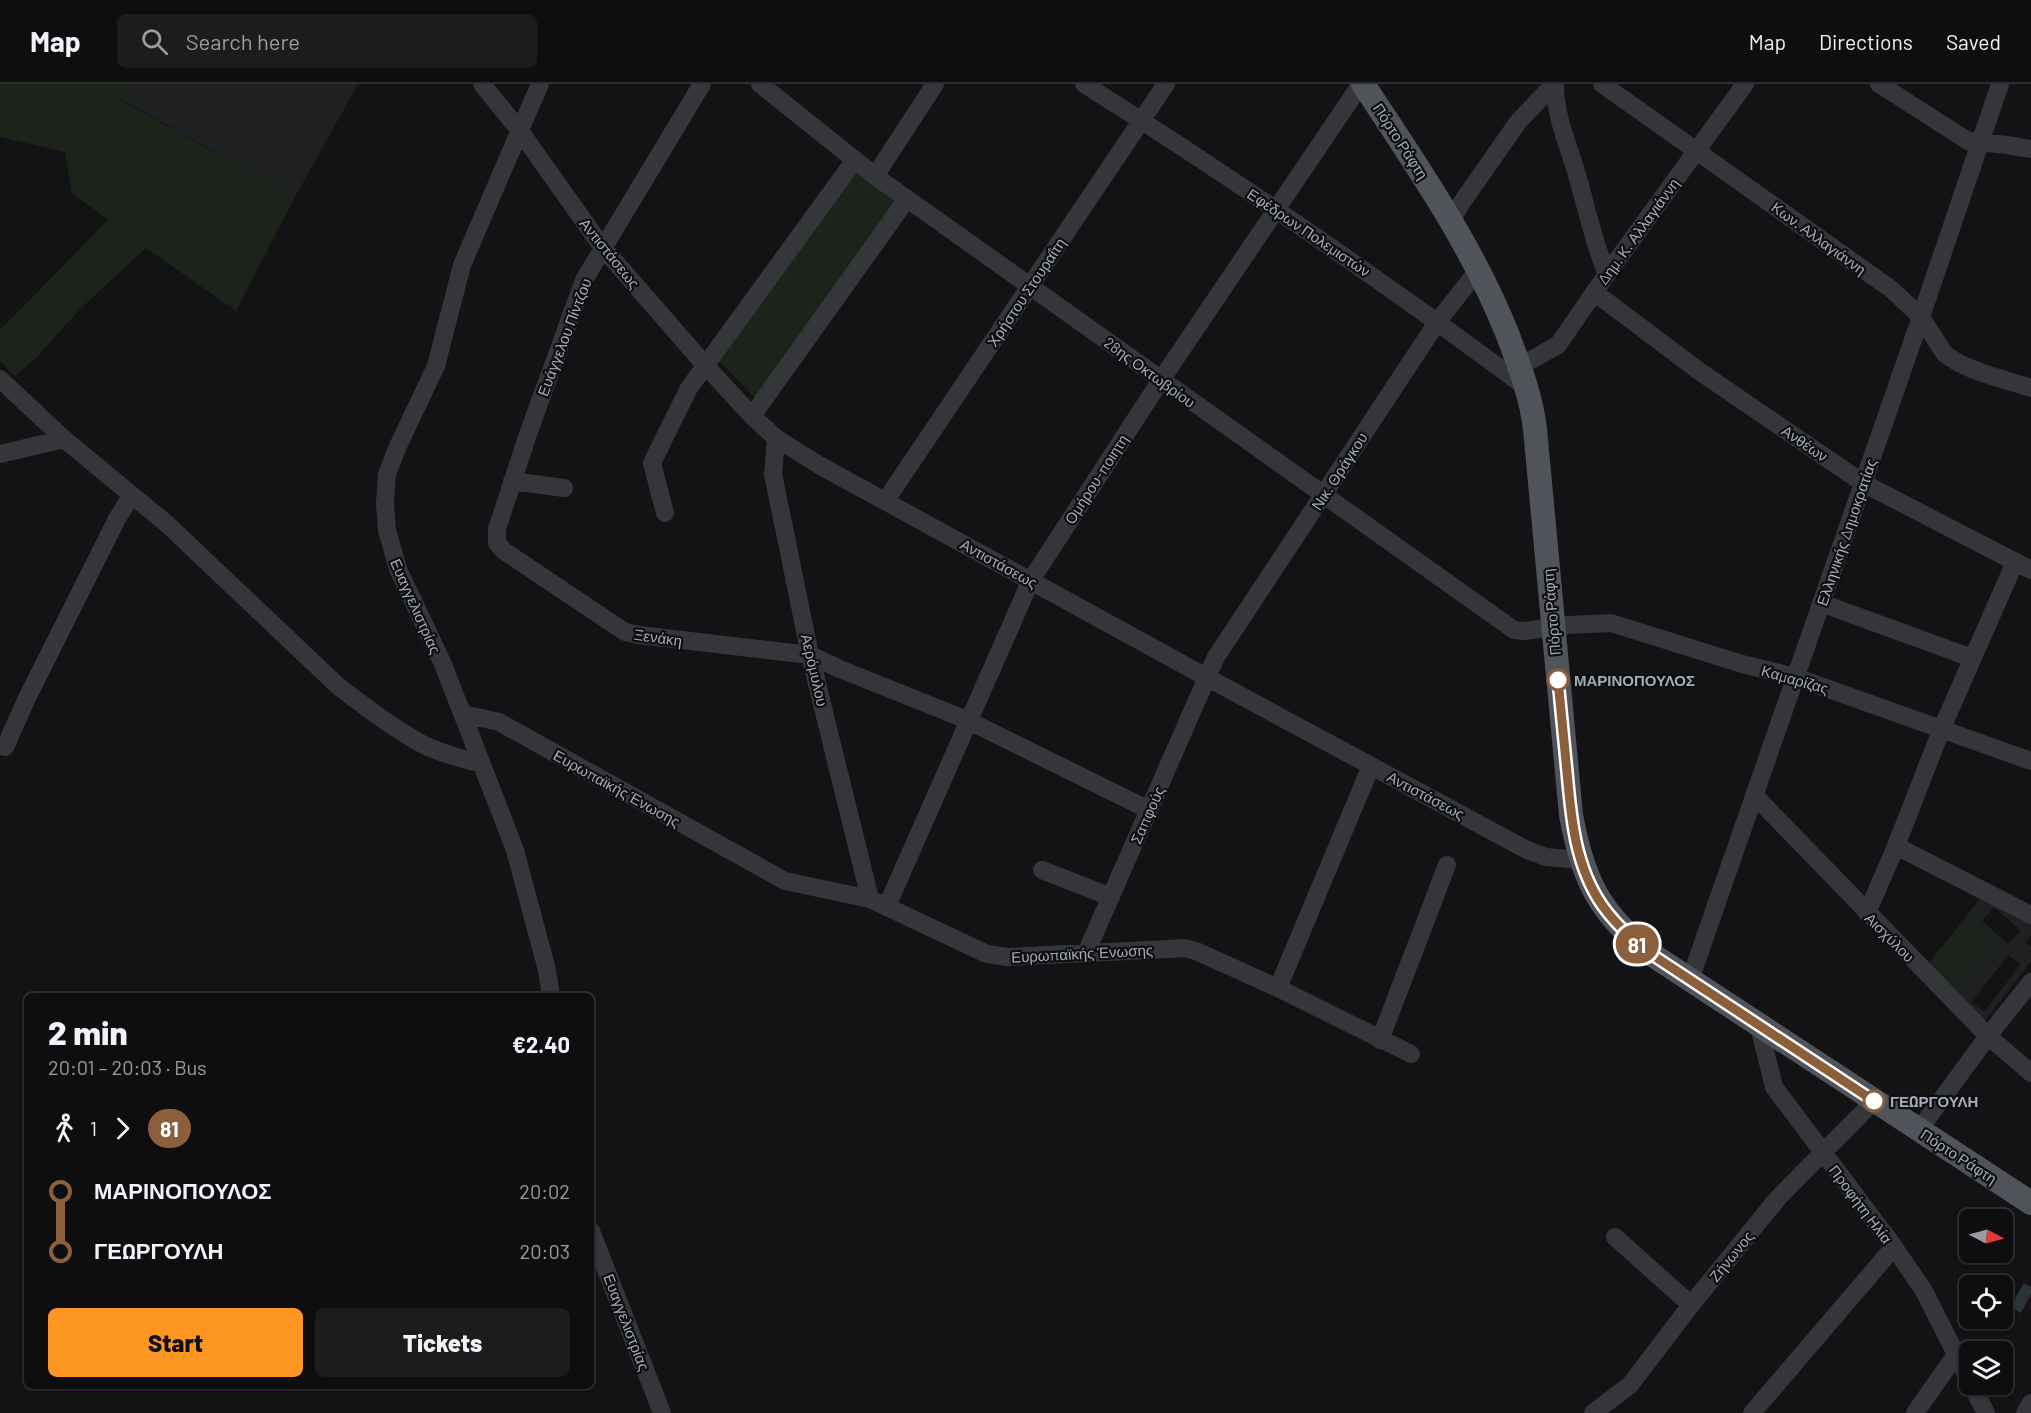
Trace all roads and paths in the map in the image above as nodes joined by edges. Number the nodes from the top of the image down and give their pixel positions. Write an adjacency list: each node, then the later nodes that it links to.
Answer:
1 (482, 84): 15 (street, Αντιστάσεως)
2 (540, 84): 15 (street, Ευαγγελιστρίας)
3 (702, 84): 24 (street, Ευάγγελου Πίντζου)
4 (760, 84): 19 (street, 28ης Οκτωβρίου)
5 (935, 84): 20 (street)
6 (1084, 84): 14 (street, Εφέδρων Πολεμιστών)
7 (1166, 84): 14 (street, Χρήστου Στουραΐτη)
8 (1362, 84): 22 (street, Ομήρου-ποιητη); 23 (main road, Πόρτο Ράφτη)
9 (1554, 84): 23 (street); 26 (street)
10 (1602, 84): 18 (street, Κων. Αλλαγιάννη)
11 (1745, 84): 18 (street, Δημ. Κ. Αλλαγιάννη)
12 (1879, 84): 16 (street)
13 (2000, 84): 16 (street, Ελληνικής Δημοκρατίας)
14 (1142, 120): 22 (street, Εφέδρων Πολεμιστών); 27 (street, Χρήστου Στουραΐτη)
15 (520, 131): 24 (street, Αντιστάσεως); 56 (street, Ευαγγελιστρίας)
16 (1979, 143): 17 (street); 29 (street, Ελληνικής Δημοκρατίας)
17 (2031, 149)
18 (1696, 150): 26 (street, Δημ. Κ. Αλλαγιάννη); 29 (street, Κων. Αλλαγιάννη)
19 (854, 161): 20 (street, 28ης Οκτωβρίου); 31 (street)
20 (875, 176): 21 (street, 28ης Οκτωβρίου)
21 (907, 199): 27 (street, 28ης Οκτωβρίου); 36 (street)
22 (1277, 208): 30 (street, Εφέδρων Πολεμιστών); 34 (street, Ομήρου-ποιητη)
23 (1452, 220): 25 (main road, Πόρτο Ράφτη)
24 (603, 248): 31 (street, Αντιστάσεως); 40 (street, Ευάγγελου Πίντζου)
25 (1479, 269): 30 (street, Νικ. Θράγκου); 32 (main road, Πόρτο Ράφτη)
26 (1606, 274): 28 (street, Δημ. Κ. Αλλαγιάννη)
27 (1030, 286): 34 (street, 28ης Οκτωβρίου); 45 (street, Χρήστου Στουραΐτη)
28 (1594, 292): 32 (street, Δημ. Κ. Αλλαγιάννη); 41 (street, Ανθέων)
29 (1921, 317): 35 (street, Κων. Αλλαγιάννη); 41 (street, Ελληνικής Δημοκρατίας)
30 (1438, 321): 32 (street, Εφέδρων Πολεμιστών); 44 (street, Νικ. Θράγκου)
31 (705, 365): 36 (street, Αντιστάσεως); 46 (street)
32 (1524, 377): 51 (main road, Πόρτο Ράφτη)
33 (0, 379): 38 (street)
34 (1161, 380): 44 (street, 28ης Οκτωβρίου); 49 (street, Ομήρου-ποιητη)
35 (2031, 388)
36 (752, 416): 37 (street, Αντιστάσεως)
37 (776, 438): 45 (street, Αντιστάσεως); 52 (street, Αερόμυλου)
38 (64, 439): 39 (street); 43 (street)
39 (0, 454)
40 (512, 481): 42 (street); 47 (street, Ευάγγελου Πίντζου)
41 (1863, 483): 48 (street, Ανθέων); 50 (street, Ελληνικής Δημοκρατίας)
42 (564, 488)
43 (132, 495): 59 (street); 61 (street)
44 (1324, 496): 51 (street, 28ης Οκτωβρίου); 55 (street, Νικ. Θράγκου)
45 (886, 500): 49 (street, Αντιστάσεως)
46 (665, 513)
47 (497, 543): 52 (street, Ξενάκη)
48 (2023, 566): 53 (street)
49 (1030, 580): 55 (street, Αντιστάσεως); 57 (street, Ομήρου-ποιητη)
50 (1821, 603): 53 (street); 54 (street, Ελληνικής Δημοκρατίας)
51 (1553, 627): 54 (street, Καμαρίζας); 66 (main road, Πόρτο Ράφτη)
52 (810, 656): 57 (street, Ξενάκη); 70 (street, Αερόμυλου)
53 (1972, 658): 58 (street)
54 (1796, 677): 58 (street, Καμαρίζας); 63 (street, Ελληνικής Δημοκρατίας)
55 (1208, 678): 62 (street, Αντιστάσεως); 64 (street, Σαπφούς)
56 (463, 714): 61 (street, Ευαγγελιστρίας); 70 (street, Ευρωπαϊκής Ένωσης)
57 (967, 720): 64 (street, Ξενάκη); 70 (street, Ομήρου-ποιητη)
58 (1942, 728): 60 (street, Καμαρίζας); 65 (street)
59 (5, 747)
60 (2031, 760)
61 (482, 764): 77 (street, Ευαγγελιστρίας)
62 (1371, 766): 66 (street, Αντιστάσεως); 76 (street)
63 (1754, 795): 71 (street, Αισχύλου); 74 (street, Ελληνικής Δημοκρατίας)
64 (1149, 810): 69 (street, Σαπφούς)
65 (1896, 846): 71 (street); 72 (street)
66 (1581, 860): 74 (main road, Πόρτο Ράφτη)
67 (1447, 865): 80 (street)
68 (1042, 870): 69 (street)
69 (1110, 897): 73 (street, Σαπφούς)
70 (879, 903): 73 (street, Ευρωπαϊκής Ένωσης)
71 (1867, 914): 79 (street, Αισχύλου)
72 (2031, 915)
73 (1086, 953): 76 (street, Ευρωπαϊκής Ένωσης)
74 (1690, 980): 78 (main road, Πόρτο Ράφτη)
75 (2031, 982): 79 (street)
76 (1278, 988): 80 (street, Ευρωπαϊκής Ένωσης)
77 (550, 993)
78 (1759, 1026): 83 (main road, Πόρτο Ράφτη); 85 (street, Προφήτη Ηλία)
79 (1988, 1036): 82 (street, Αισχύλου); 84 (street)
80 (1380, 1040): 81 (street, Ευρωπαϊκής Ένωσης)
81 (1411, 1054)
82 (2031, 1073)
83 (1874, 1101): 84 (main road, Πόρτο Ράφτη); 85 (street, Ζήνωνος)
84 (1920, 1130): 86 (main road, Πόρτο Ράφτη)
85 (1821, 1153): 89 (street, Προφήτη Ηλία); 90 (street, Ζήνωνος)
86 (2031, 1203)
87 (1616, 1237): 90 (street)
88 (594, 1239): 95 (street, Ευαγγελιστρίας)
89 (1894, 1247): 91 (street, Προφήτη Ηλία); 97 (street)
90 (1691, 1305): 96 (street, Ζήνωνος)
91 (1955, 1356): 92 (street, Προφήτη Ηλία); 98 (street)
92 (1959, 1363)
93 (1976, 1395): 99 (street, Προφήτη Ηλία)
94 (2031, 1403): 100 (street)
95 (662, 1413)
96 (1593, 1413)
97 (1752, 1413)
98 (1915, 1413)
99 (1986, 1413)
100 (2025, 1413)

